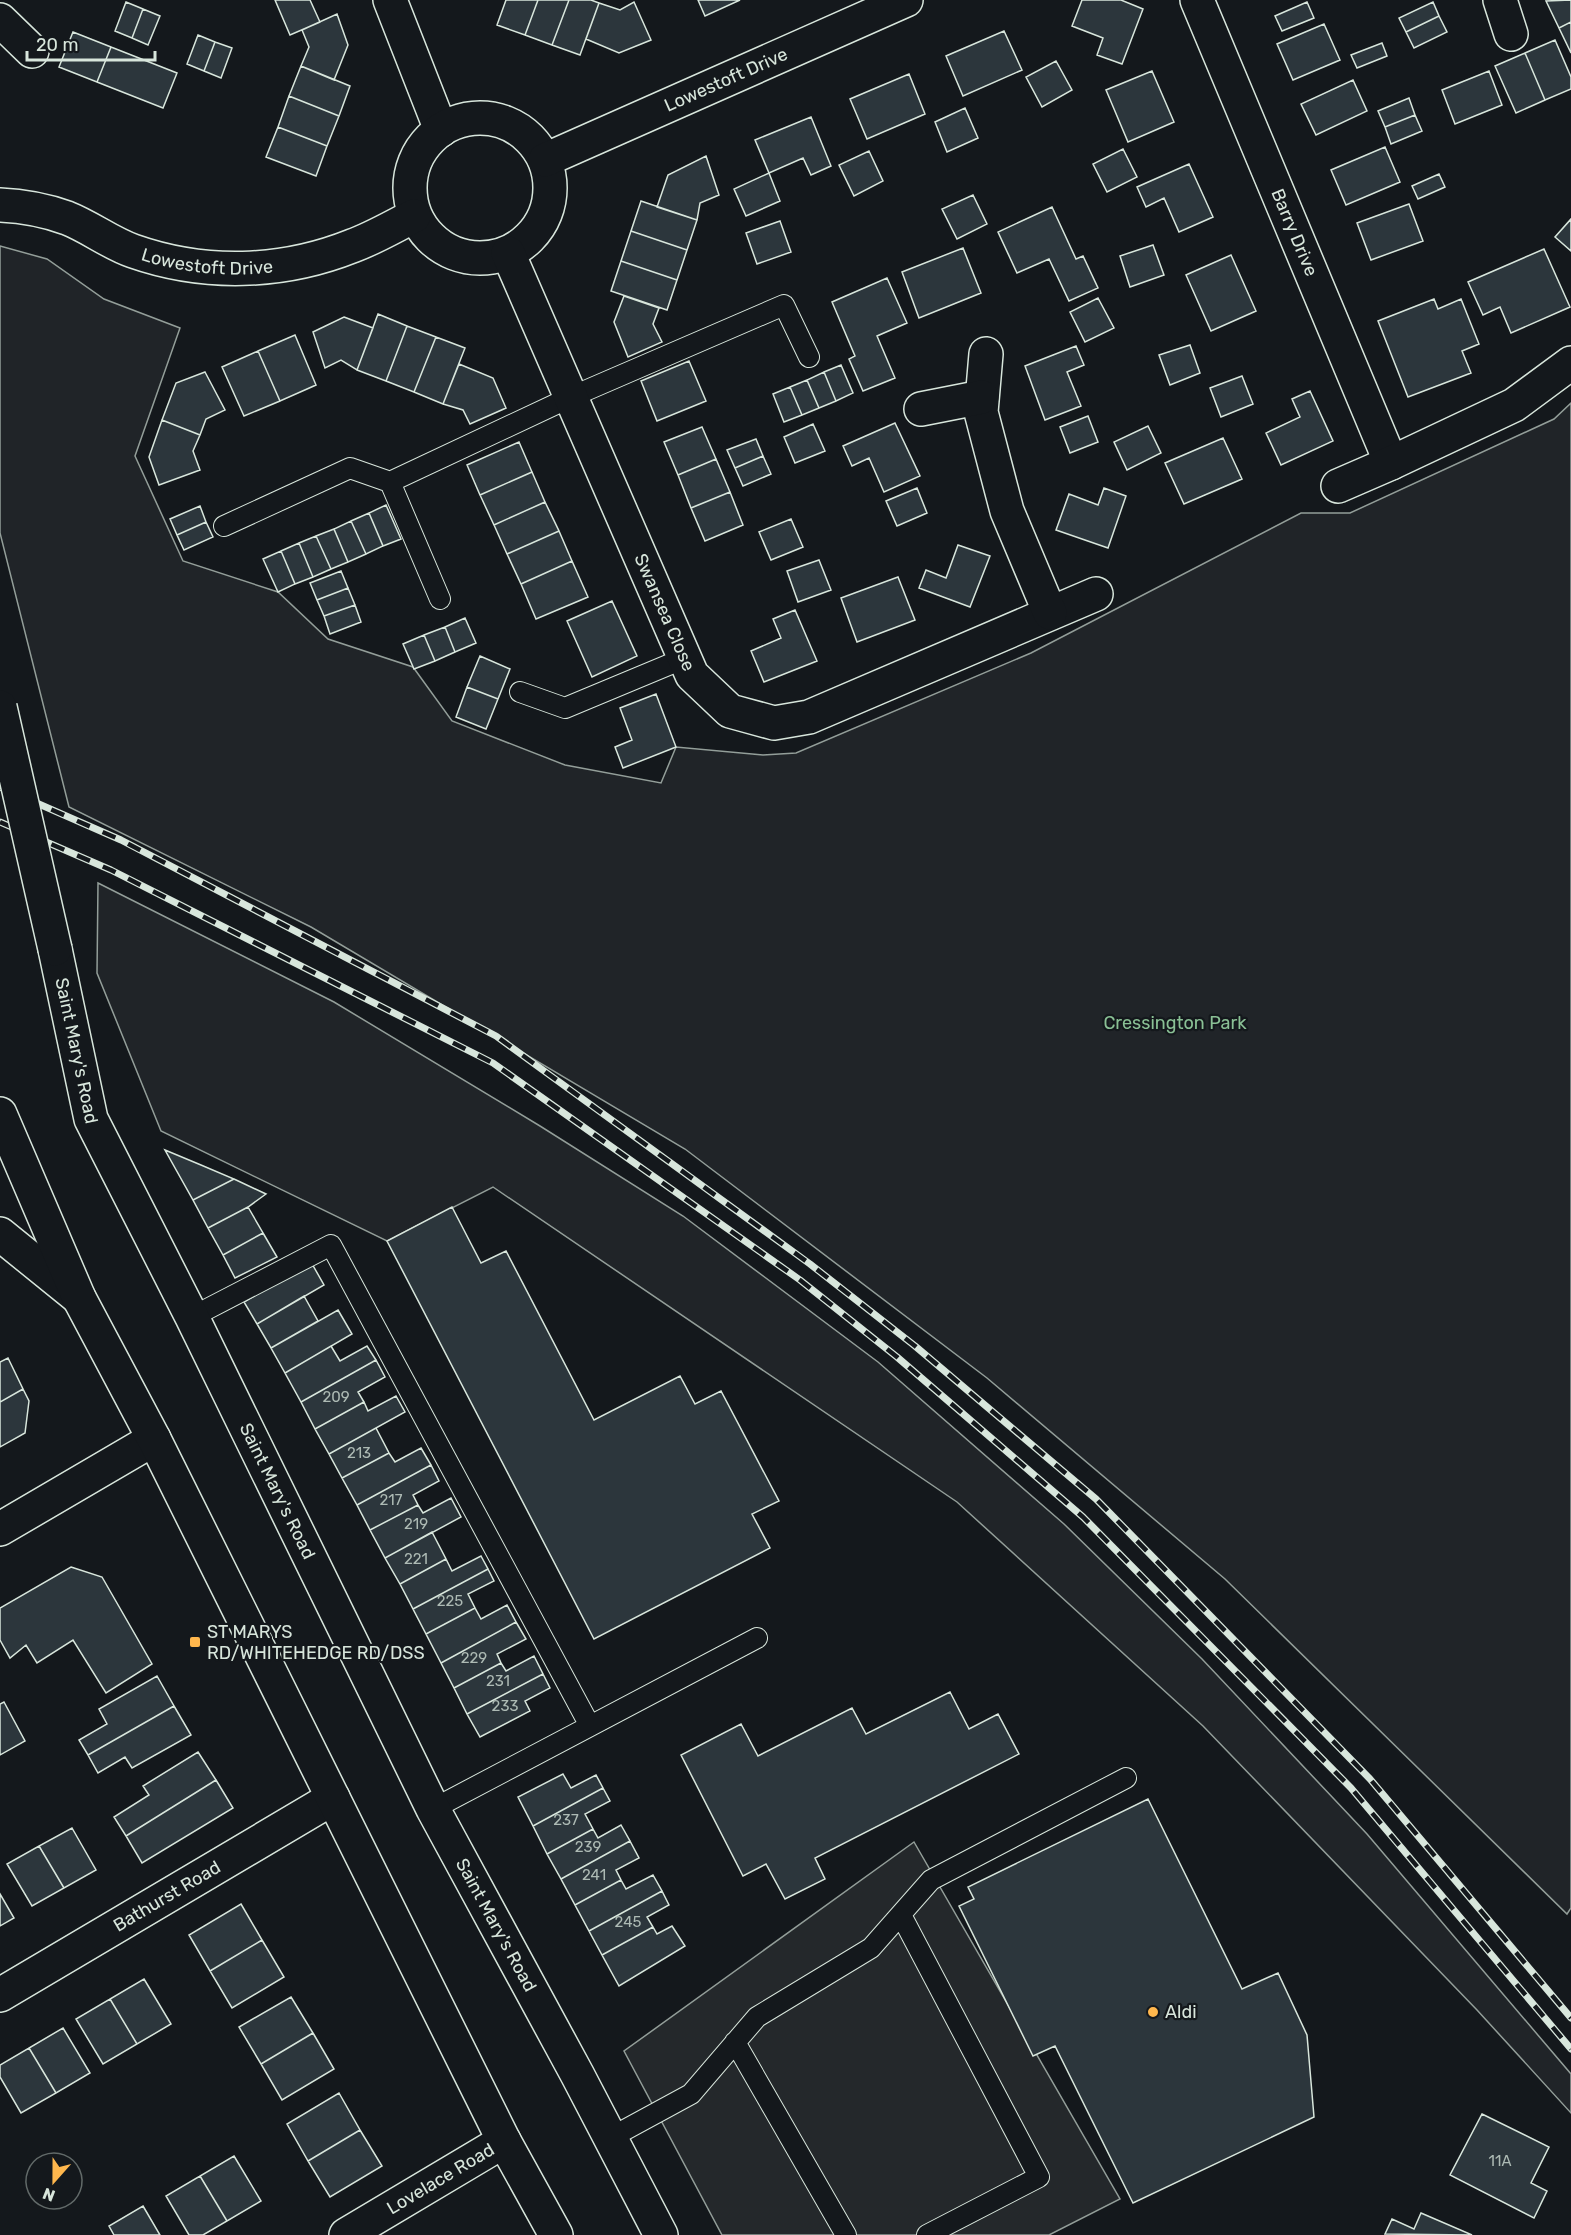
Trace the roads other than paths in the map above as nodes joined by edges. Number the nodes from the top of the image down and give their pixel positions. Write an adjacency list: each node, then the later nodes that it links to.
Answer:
1 (390, 0): 8 (main road)
2 (906, 0): 9 (main road, Lowestoft Drive)
3 (1197, 0): 19 (main road, Barry Drive)
4 (1500, 0): 6 (main road)
5 (0, 20): 7 (main road)
6 (1511, 34)
7 (32, 51)
8 (441, 130): 9 (main road); 11 (main road)
9 (545, 160): 12 (main road)
10 (0, 205): 11 (main road, Lowestoft Drive)
11 (414, 216): 12 (main road)
12 (508, 253): 16 (main road, Swansea Close)
13 (986, 354): 17 (main road)
14 (809, 357): 16 (lane)
15 (1571, 363): 19 (main road)
16 (571, 397): 20 (lane); 26 (main road, Swansea Close)
17 (982, 397): 18 (main road); 25 (main road)
18 (921, 409)
19 (1391, 463): 21 (main road)
20 (390, 482): 22 (lane); 24 (lane)
21 (1338, 486)
22 (224, 526)
23 (1096, 594): 25 (main road, Swansea Close)
24 (440, 599)
25 (1050, 614): 26 (main road, Swansea Close)
26 (685, 658): 27 (lane)
27 (520, 692)
28 (0, 708): 32 (main road, Saint Mary's Road, bridge)
29 (0, 1114): 31 (main road)
30 (0, 1234): 31 (main road)
31 (79, 1299): 33 (main road)
32 (192, 1317): 36 (lane); 39 (main road, Saint Mary's Road)
33 (153, 1439): 34 (main road); 38 (main road)
34 (0, 1529)
35 (757, 1638): 36 (lane)
36 (590, 1726): 39 (lane)
37 (1126, 1778): 40 (lane)
38 (333, 1798): 41 (main road, Bathurst Road); 44 (main road)
39 (433, 1809): 43 (main road, Saint Mary's Road)
40 (901, 1915): 42 (lane); 49 (lane)
41 (0, 1995)
42 (735, 2042): 43 (lane); 48 (lane)
43 (610, 2138): 47 (main road, Saint Mary's Road)
44 (504, 2141): 45 (main road, Lovelace Road); 46 (main road)
45 (346, 2235)
46 (556, 2235)
47 (661, 2235)
48 (846, 2235)
49 (927, 2235)

